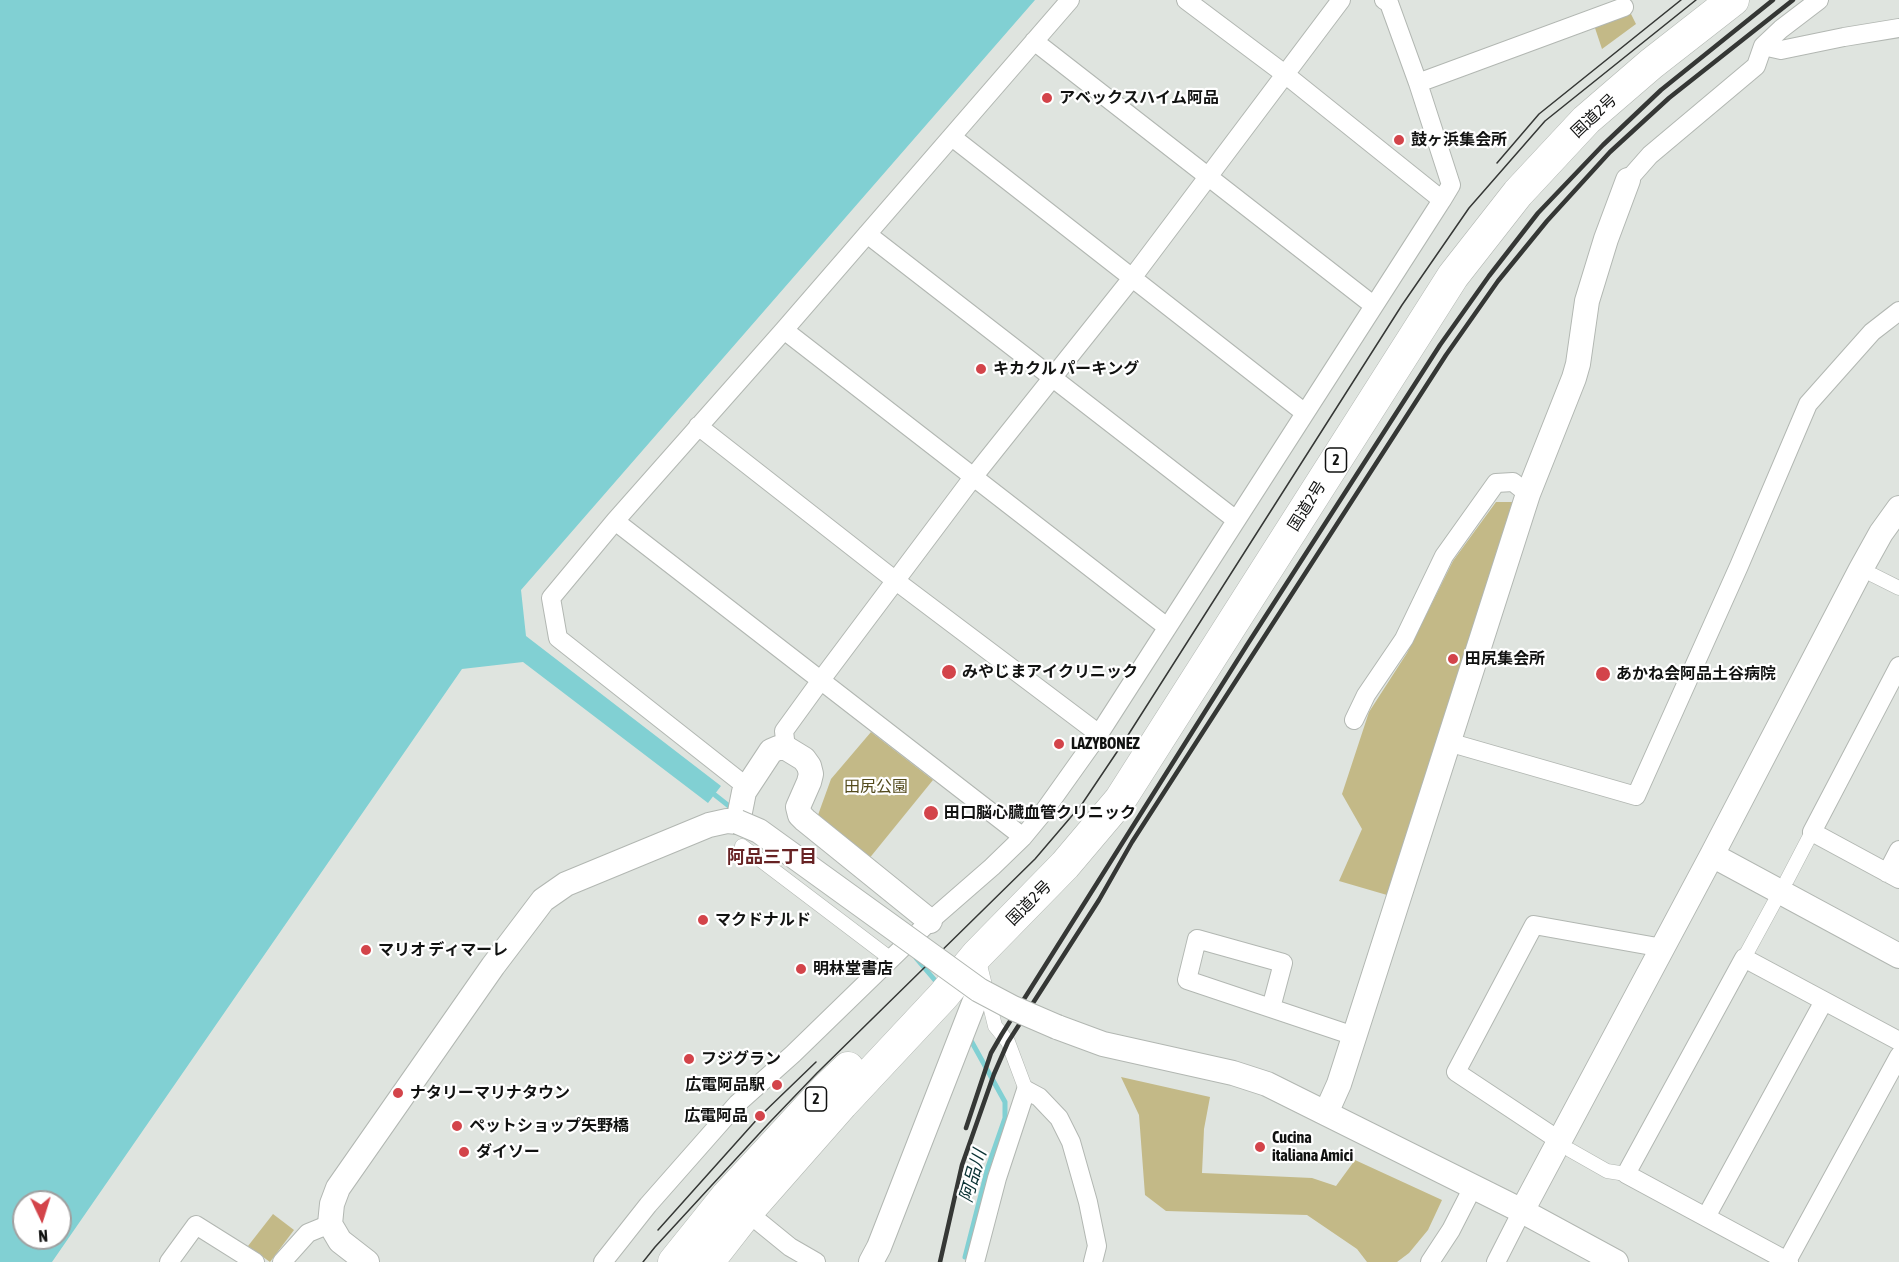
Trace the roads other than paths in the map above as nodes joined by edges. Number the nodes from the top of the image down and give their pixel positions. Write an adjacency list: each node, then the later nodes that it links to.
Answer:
1 (1070, 0): 9 (street)
2 (1186, 0): 11 (street)
3 (1341, 0): 11 (street)
4 (1384, 0): 12 (street)
5 (1732, 0): 51 (highway, 国道2号 / 2)
6 (1819, 0): 10 (street)
7 (1624, 8): 12 (street)
8 (1899, 28): 10 (street)
9 (1034, 41): 13 (street); 14 (street)
10 (1763, 46): 15 (street)
11 (1286, 75): 14 (street); 16 (street)
12 (1418, 83): 16 (street)
13 (952, 137): 17 (street); 18 (street)
14 (1209, 176): 18 (street); 19 (street)
15 (1628, 180): 26 (street)
16 (1442, 200): 19 (street)
17 (867, 234): 21 (street); 22 (street)
18 (1132, 278): 22 (street); 23 (street)
19 (1373, 305): 23 (street)
20 (1899, 311): 38 (street)
21 (784, 330): 24 (street); 25 (street)
22 (1052, 377): 25 (street); 28 (street)
23 (1305, 413): 28 (street)
24 (698, 426): 29 (street); 31 (street)
25 (974, 476): 31 (street); 33 (street)
26 (1528, 494): 36 (street); 38 (street)
27 (1899, 508): 45 (street)
28 (1236, 520): 33 (street)
29 (615, 521): 35 (street); 40 (street)
30 (1873, 575): 32 (street)
31 (896, 581): 35 (street); 37 (street)
32 (1899, 588)
33 (1167, 627): 37 (street)
34 (1899, 666): 41 (street)
35 (821, 680): 39 (street); 42 (street)
36 (1354, 720)
37 (1099, 734): 42 (street)
38 (1448, 742): 58 (street)
39 (786, 748): 40 (street); 49 (street)
40 (736, 808): 55 (street, bridge); 69 (street)
41 (1812, 832): 46 (street); 47 (street)
42 (1023, 837): 49 (street)
43 (742, 846): 54 (street)
44 (1899, 850): 46 (street)
45 (1712, 855): 50 (street); 52 (street)
46 (1893, 876)
47 (1787, 879)
48 (1774, 903): 53 (street)
49 (930, 921): 54 (street)
50 (1662, 948): 63 (street); 63 (street)
51 (977, 955): 61 (street); 67 (highway, 国道2号 / 2); 76 (highway, 国道2号 / 2)
52 (1899, 956)
53 (1744, 958): 56 (street); 64 (street)
54 (891, 959): 75 (street)
55 (979, 990): 62 (street, bridge); 70 (street)
56 (1824, 1001): 59 (street); 68 (street)
57 (1271, 1008): 57 (street); 58 (street)
58 (1354, 1036): 62 (street)
59 (1899, 1041)
60 (1899, 1056): 85 (street)
61 (1026, 1090): 80 (street); 81 (street)
62 (1326, 1113): 65 (street)
63 (1565, 1145): 64 (street); 66 (street)
64 (1626, 1174): 68 (street)
65 (1473, 1187): 66 (street); 82 (street)
66 (1522, 1211): 83 (street); 84 (street)
67 (747, 1212): 77 (highway, 国道2号 / 2); 78 (street)
68 (1706, 1217): 85 (street)
69 (330, 1224): 73 (street); 74 (street)
70 (875, 1254): 79 (street)
71 (169, 1262): 72 (street)
72 (255, 1262)
73 (282, 1262)
74 (367, 1262)
75 (603, 1262)
76 (674, 1262)
77 (708, 1262)
78 (816, 1262)
79 (860, 1262)
80 (975, 1262)
81 (1093, 1262)
82 (1430, 1262)
83 (1496, 1262)
84 (1616, 1262)
85 (1788, 1262)

